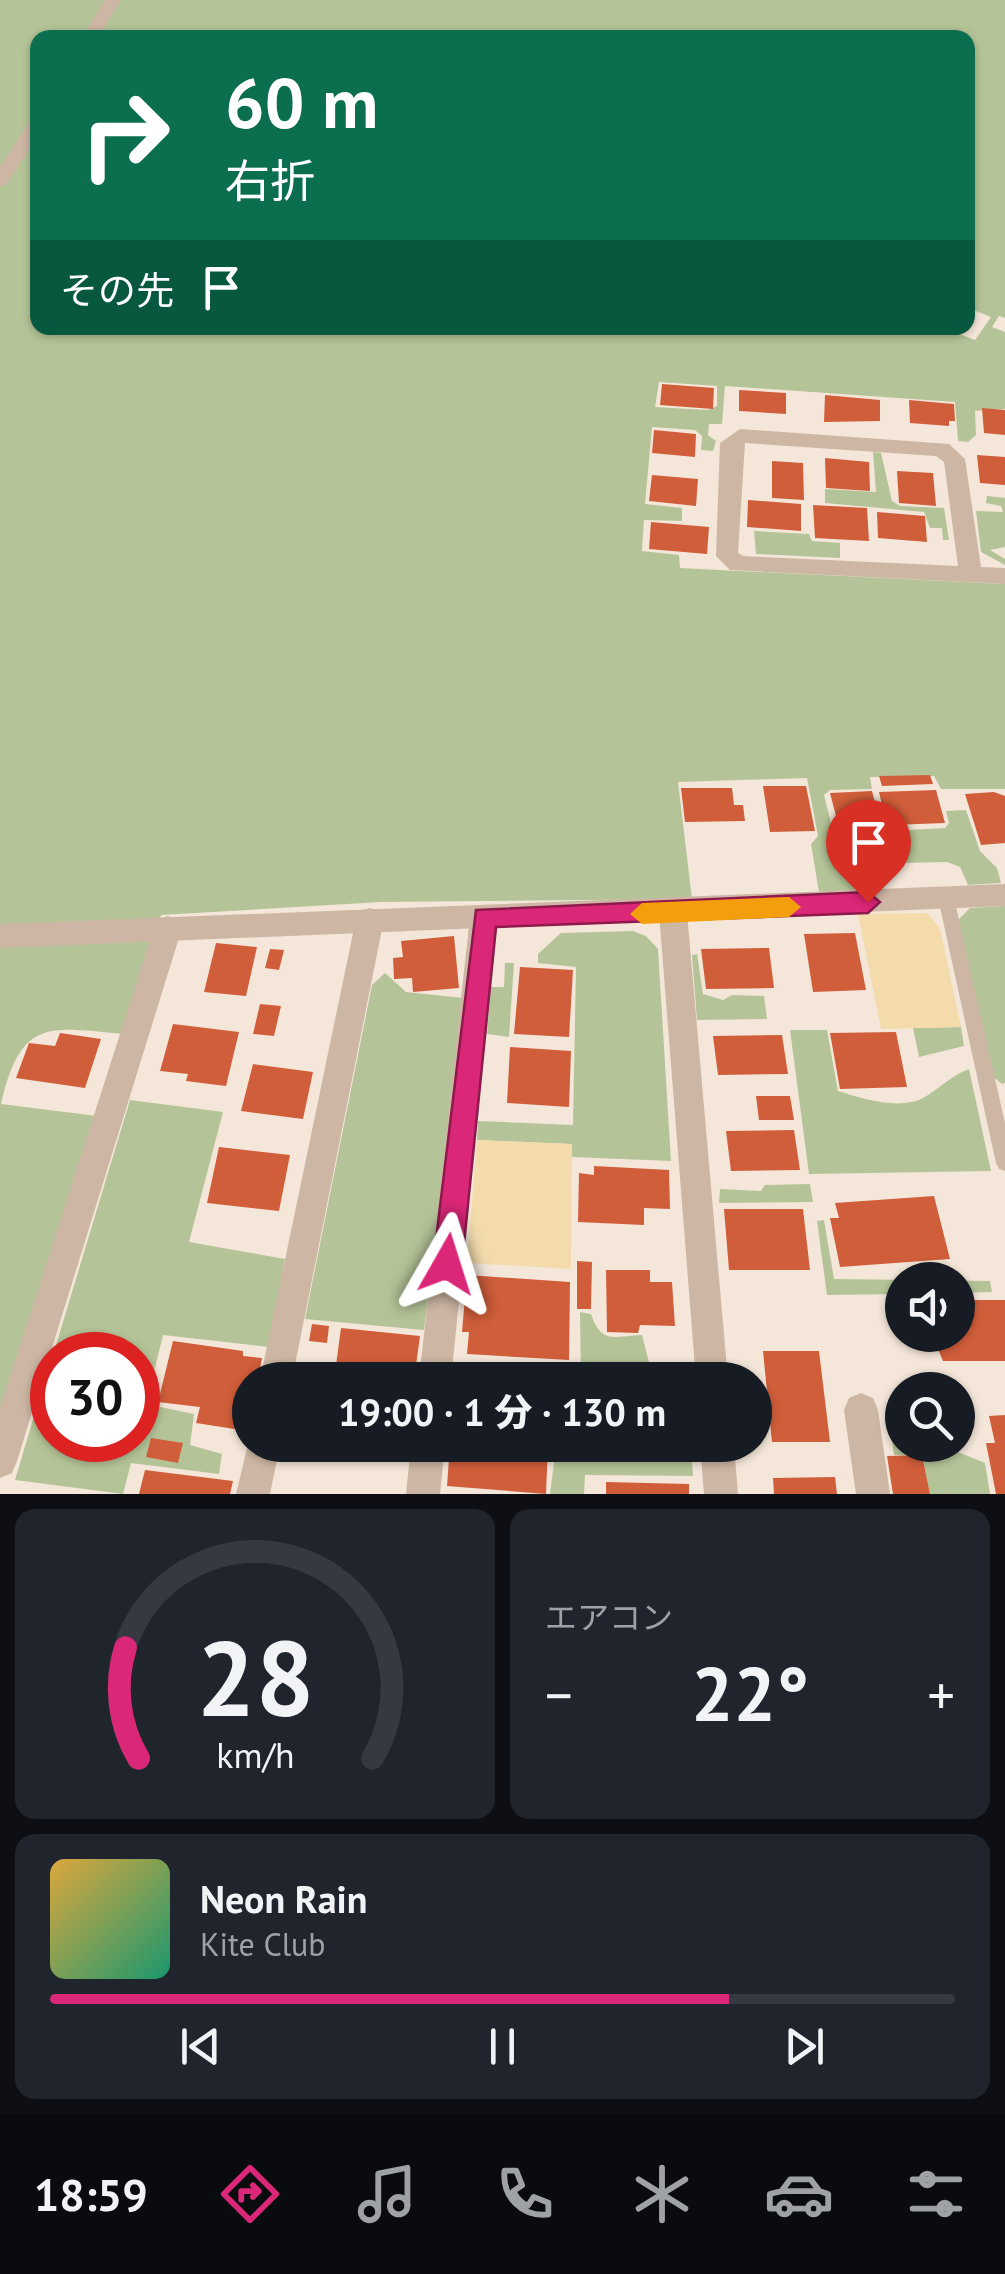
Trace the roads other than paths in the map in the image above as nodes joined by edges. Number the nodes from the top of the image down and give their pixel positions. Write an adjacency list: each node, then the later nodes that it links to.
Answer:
1 (113, 0): 2 (street)
2 (95, 30)
3 (30, 133): 4 (street)
4 (0, 180)
5 (971, 575): 5 (street); 6 (street)
6 (1005, 576)
7 (1005, 895): 8 (street)
8 (946, 898): 9 (street); 14 (lane)
9 (673, 913): 10 (street); 17 (street)
10 (484, 917): 11 (street); 16 (street)
11 (370, 918): 12 (street); 15 (street)
12 (168, 928): 13 (street); 19 (street)
13 (0, 936)
14 (1005, 1163)
15 (280, 1362)
16 (437, 1362)
17 (710, 1362)
18 (861, 1410): 26 (street)
19 (0, 1461)
20 (260, 1462): 23 (street)
21 (426, 1462): 24 (street)
22 (718, 1462): 25 (street)
23 (253, 1494)
24 (422, 1494)
25 (721, 1494)
26 (873, 1494)

